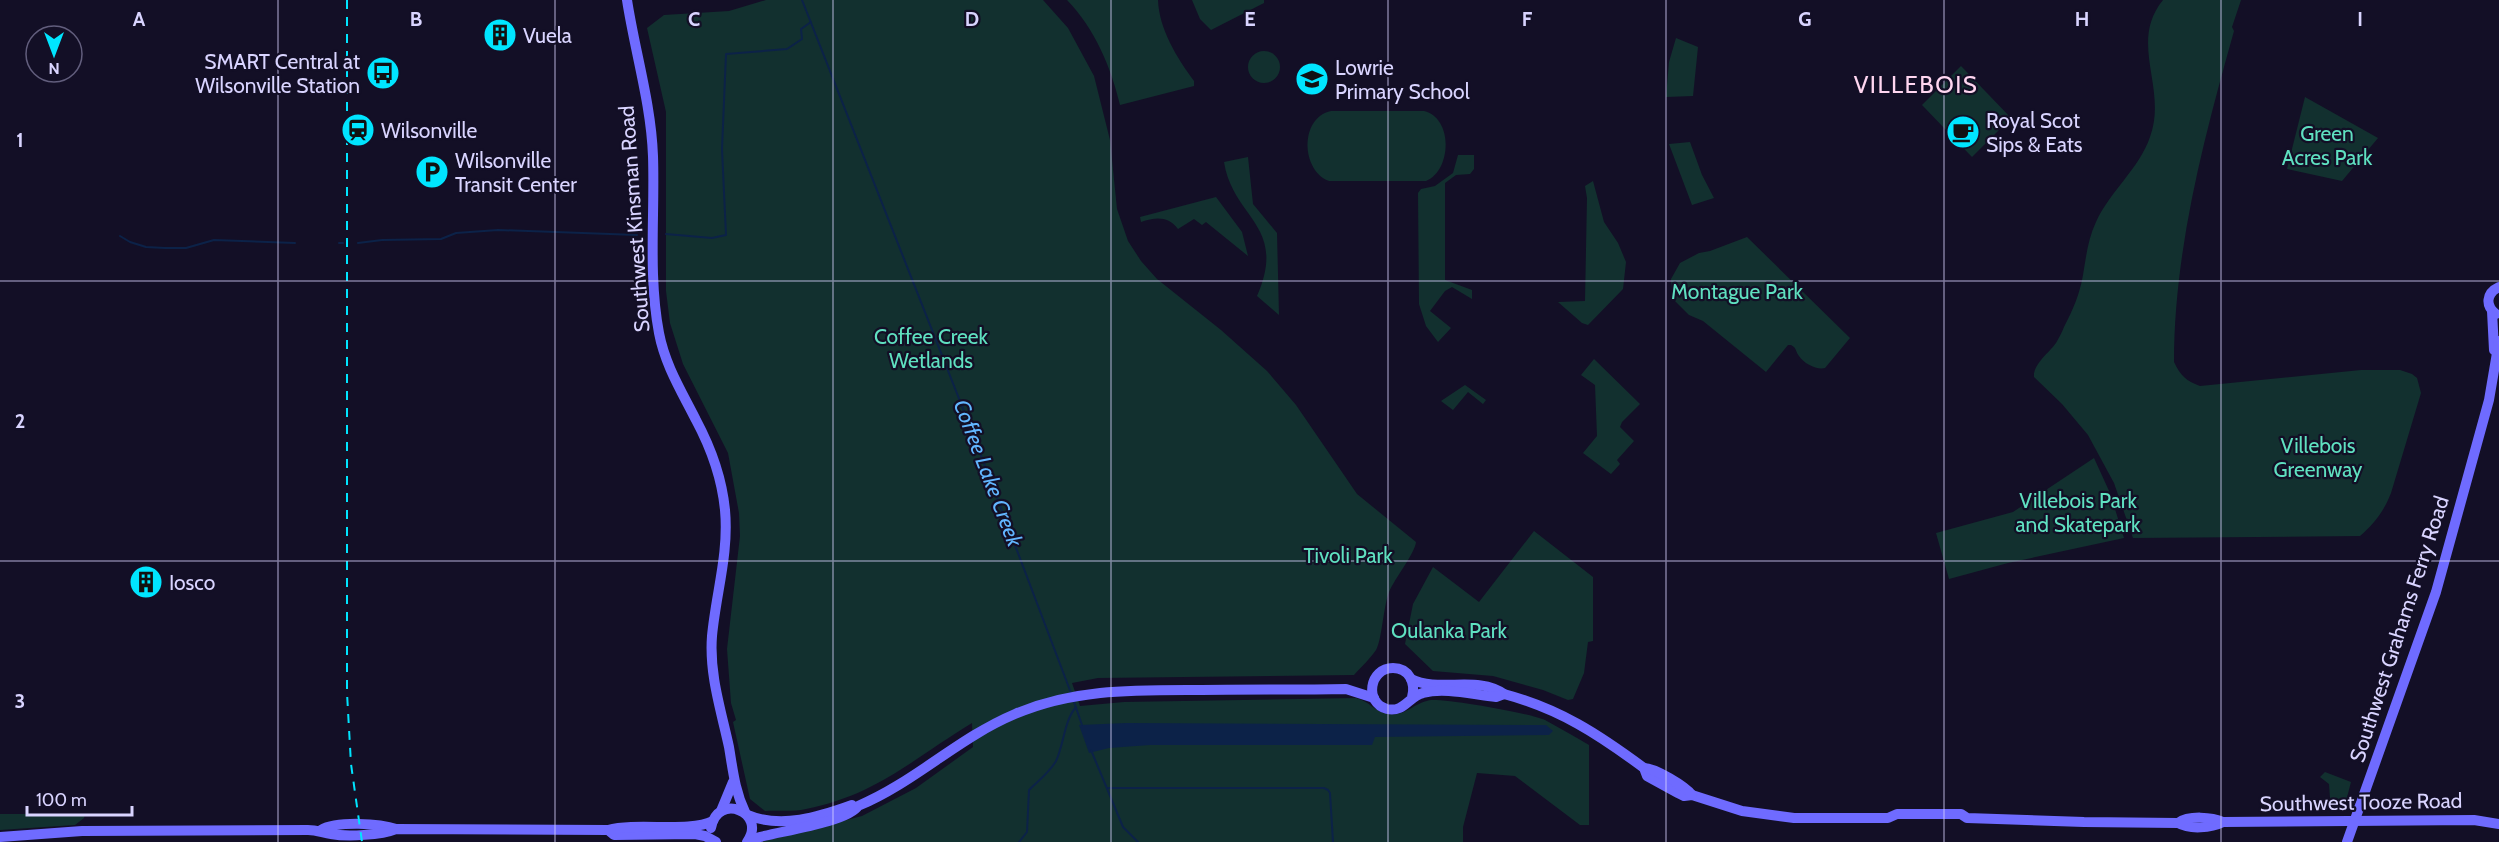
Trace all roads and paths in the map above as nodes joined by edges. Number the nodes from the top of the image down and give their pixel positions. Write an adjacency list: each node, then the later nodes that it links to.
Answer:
1 (627, 0): 12 (main road, Southwest Kinsman Road)
2 (2499, 287): 3 (main road, Southwest Grahams Ferry Road)
3 (2496, 313): 5 (main road, Southwest Grahams Ferry Road)
4 (2499, 341): 5 (main road, Southwest Grahams Ferry Road)
5 (2496, 355): 17 (main road, Southwest Grahams Ferry Road)
6 (1411, 679): 7 (main road); 9 (main road, Southwest Tooze Road); 10 (main road)
7 (1374, 680): 8 (main road); 11 (main road)
8 (1346, 689): 11 (main road); 13 (main road)
9 (1504, 694): 10 (main road); 17 (main road, Southwest Tooze Road)
10 (1412, 697): 11 (main road)
11 (1374, 698)
12 (733, 782): 14 (main road, Southwest Kinsman Road); 15 (main road, Southwest Kinsman Road)
13 (858, 806): 15 (main road); 22 (main road)
14 (722, 811): 15 (main road); 16 (main road)
15 (746, 814): 22 (main road, Southwest Kinsman Road)
16 (712, 821): 20 (main road); 24 (main road)
17 (2354, 822): 18 (main road, Southwest Tooze Road); 25 (main road, Southwest Grahams Ferry Road)
18 (2499, 824)
19 (276, 830): 20 (main road); 21 (main road); 23 (main road)
20 (608, 830): 24 (main road)
21 (0, 837)
22 (748, 841)
23 (276, 842)
24 (716, 842)
25 (2348, 842)

